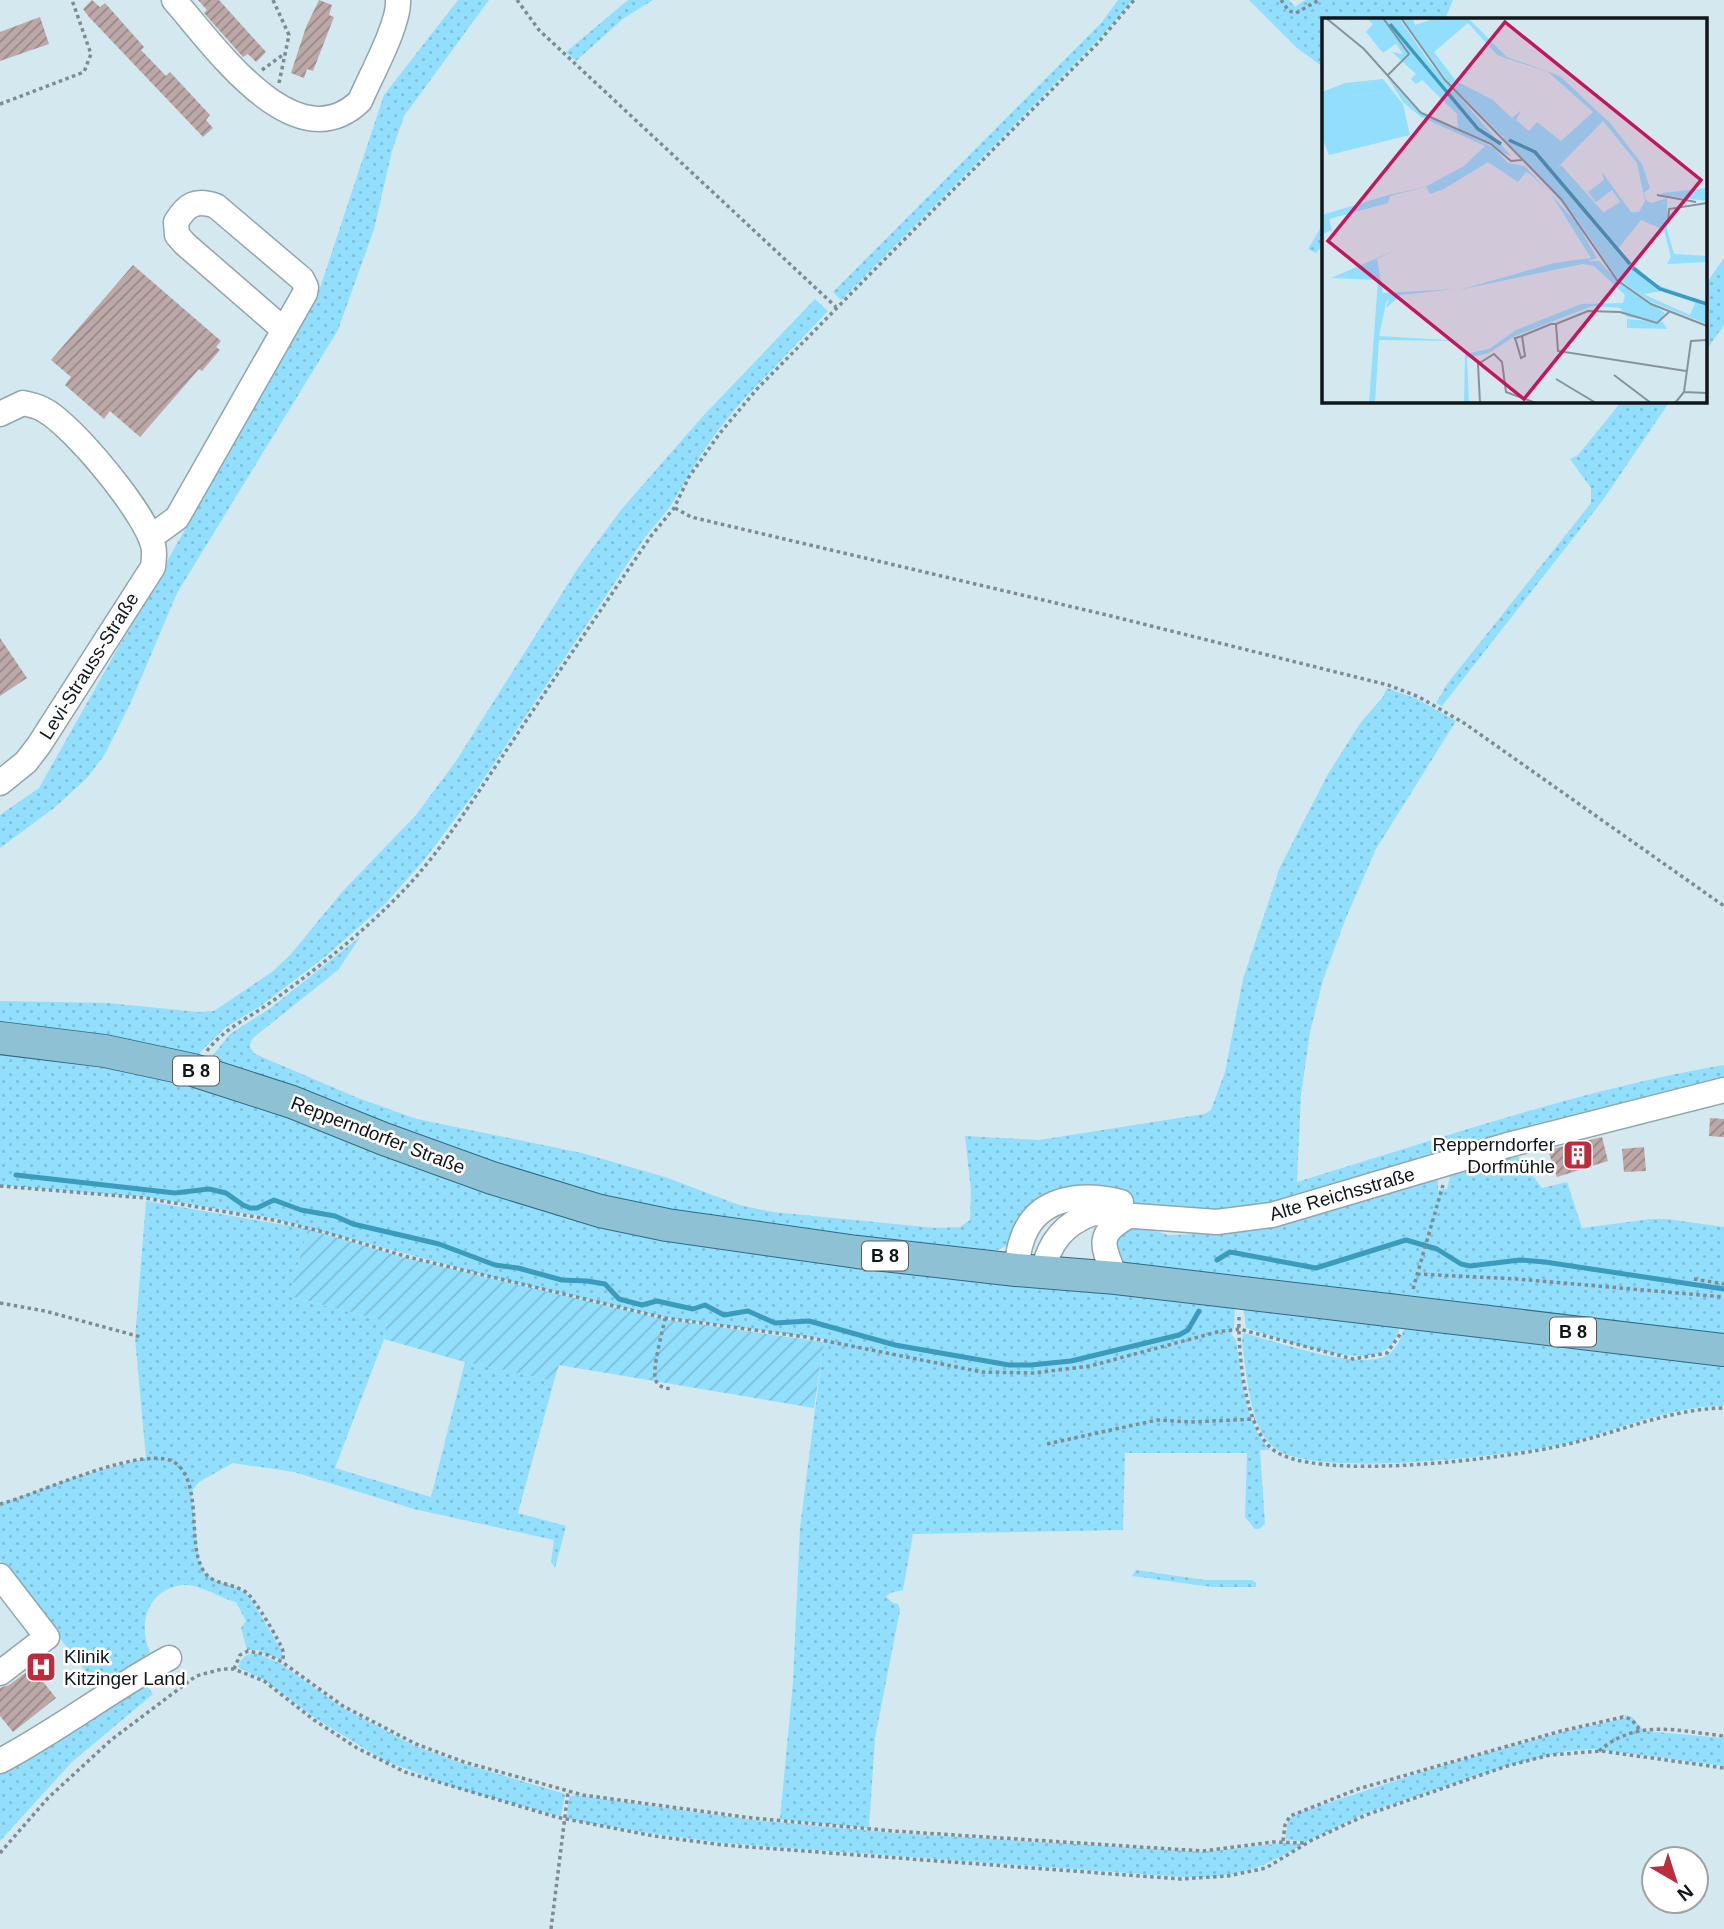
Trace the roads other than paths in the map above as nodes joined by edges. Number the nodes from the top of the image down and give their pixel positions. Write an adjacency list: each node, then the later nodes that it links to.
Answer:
1 (174, 0): 2 (street)
2 (398, 0)
3 (284, 330): 3 (street); 5 (street)
4 (0, 414): 5 (street, Levi-Strauss-Straße)
5 (151, 537): 6 (street, Levi-Strauss-Straße)
6 (0, 783)
7 (0, 1038): 11 (main road, Repperndorfer Straße / B 8)
8 (1724, 1090): 10 (street, Alte Reichsstraße)
9 (1129, 1216): 10 (street, Alte Reichsstraße); 11 (street, Alte Reichsstraße); 12 (street)
10 (1161, 1216): 11 (street, Alte Reichsstraße)
11 (1029, 1271): 12 (main road, B 8)
12 (1116, 1278): 13 (main road, B 8, bridge)
13 (1724, 1350)
14 (0, 1576): 16 (street)
15 (169, 1658): 17 (street)
16 (0, 1673)
17 (0, 1761)

